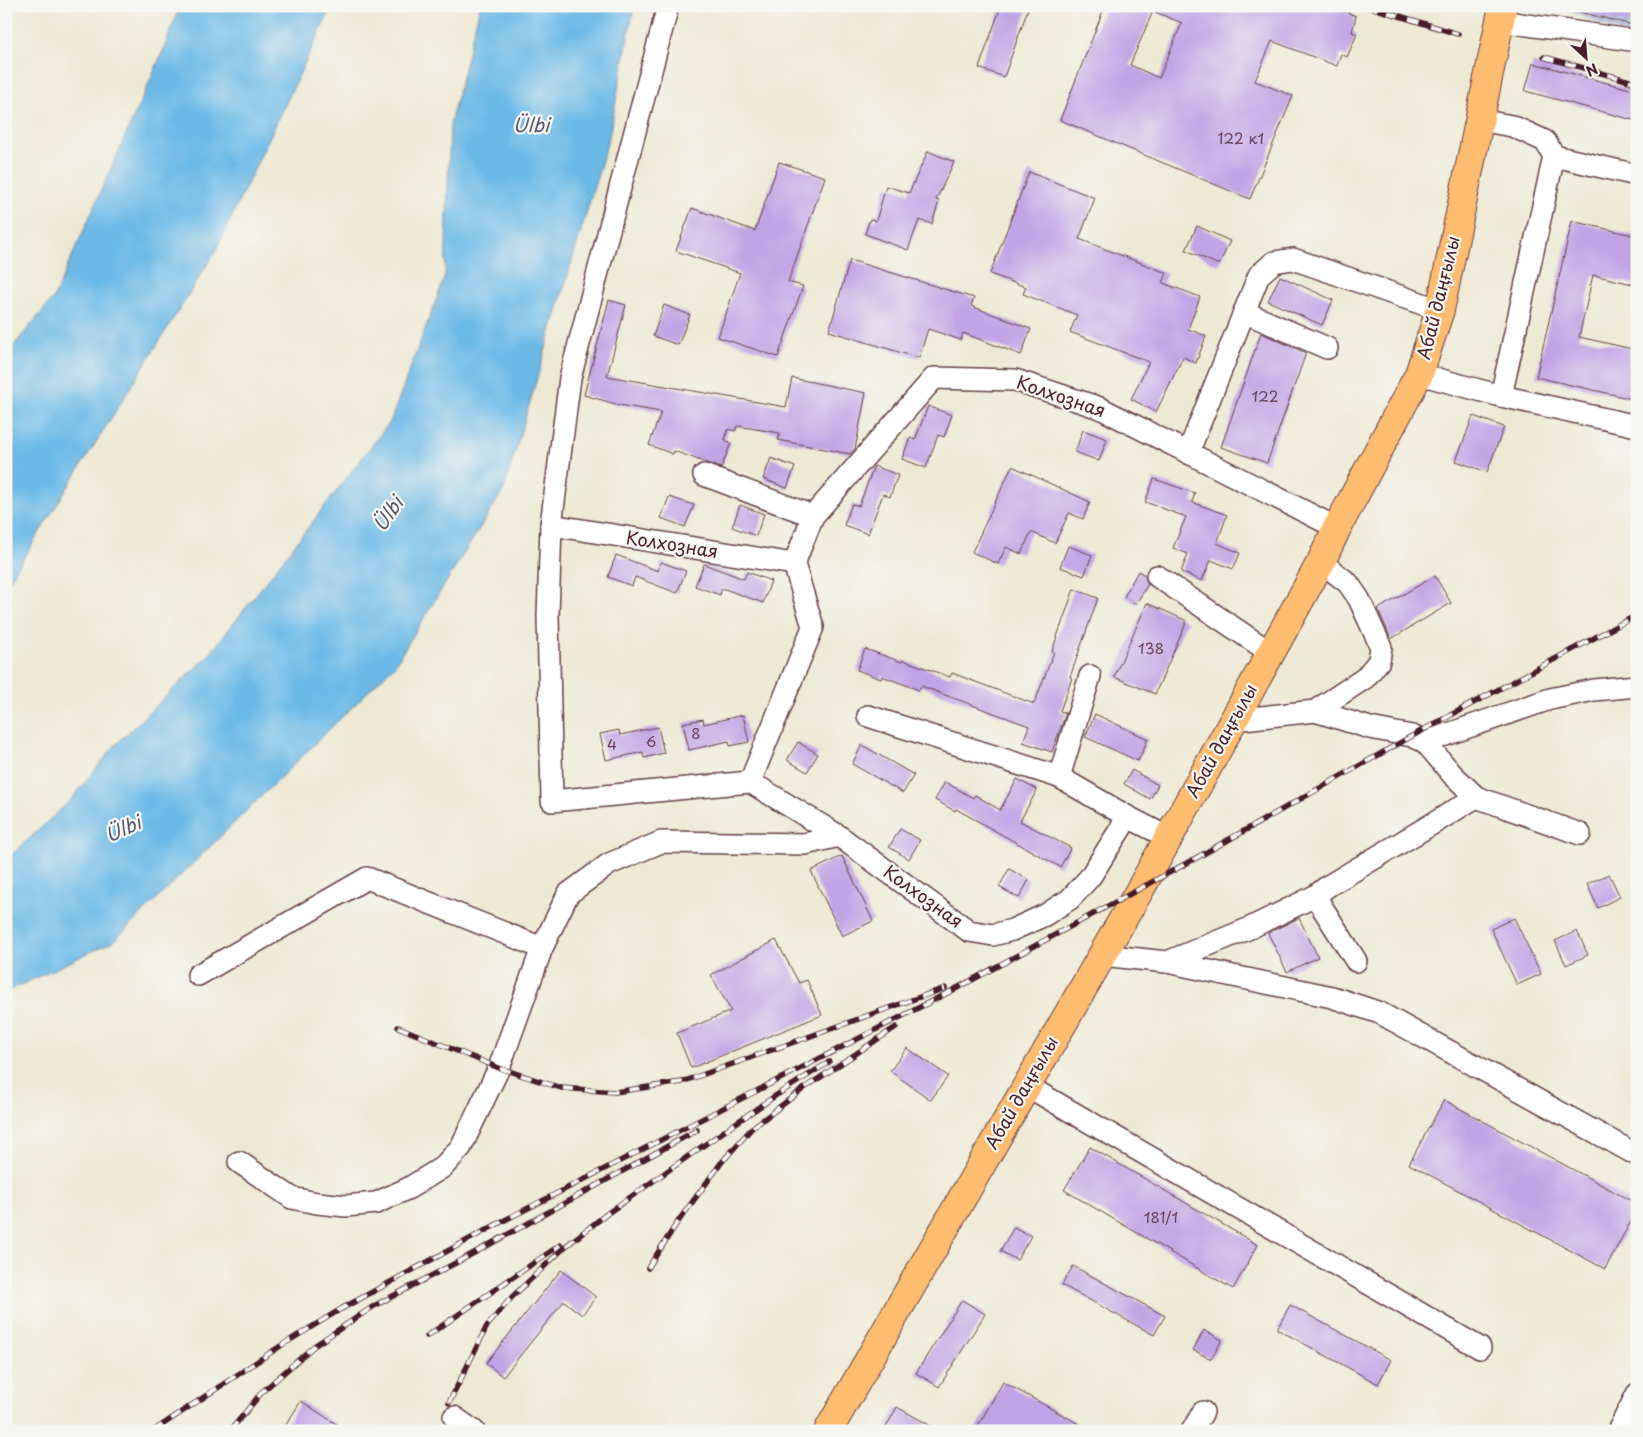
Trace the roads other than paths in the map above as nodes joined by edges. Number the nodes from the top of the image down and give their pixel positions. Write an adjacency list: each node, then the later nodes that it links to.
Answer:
1 (668, 6): 16 (street)
2 (1502, 14): 3 (street); 4 (main road, Абай даңғылы)
3 (1637, 41)
4 (1479, 120): 5 (street); 7 (main road, Абай даңғылы)
5 (1554, 156): 6 (street); 11 (street)
6 (1637, 175)
7 (1440, 310): 8 (street); 10 (main road, Абай даңғылы)
8 (1244, 312): 9 (street); 13 (street)
9 (1327, 348)
10 (1420, 374): 11 (street); 17 (main road, Абай даңғылы)
11 (1501, 396): 12 (street)
12 (1637, 426)
13 (1188, 453): 15 (street, Колхозная); 17 (street, Колхозная)
14 (704, 475): 15 (street)
15 (813, 516): 19 (street, Колхозная)
16 (551, 525): 19 (street, Колхозная); 29 (street)
17 (1337, 528): 18 (main road, Абай даңғылы)
18 (1321, 562): 21 (main road, Абай даңғылы); 24 (street)
19 (794, 564): 29 (street)
20 (1157, 576): 21 (street)
21 (1271, 653): 26 (main road, Абай даңғылы)
22 (1090, 676): 28 (street)
23 (1637, 686): 27 (street)
24 (1315, 711): 26 (street); 27 (street)
25 (868, 716): 28 (street)
26 (1234, 720): 34 (main road, Абай даңғылы)
27 (1425, 742): 30 (street)
28 (1059, 777): 31 (street)
29 (750, 782): 33 (street, Колхозная)
30 (1476, 797): 32 (street); 35 (street)
31 (1128, 817): 33 (street, Колхозная); 34 (street)
32 (1580, 834)
33 (839, 836): 36 (street)
34 (1169, 838): 37 (main road, Абай даңғылы)
35 (1315, 896): 38 (street); 39 (street)
36 (542, 948): 40 (street); 43 (street)
37 (1102, 955): 39 (street); 41 (main road, Абай даңғылы)
38 (1356, 961)
39 (1167, 962): 42 (street)
40 (198, 975)
41 (1027, 1086): 44 (street); 49 (main road, Абай даңғылы)
42 (1637, 1155)
43 (239, 1162)
44 (1480, 1348)
45 (1637, 1394): 51 (street)
46 (1203, 1412): 50 (street)
47 (454, 1417): 48 (street)
48 (474, 1431)
49 (828, 1431)
50 (1192, 1431)
51 (1618, 1431)

